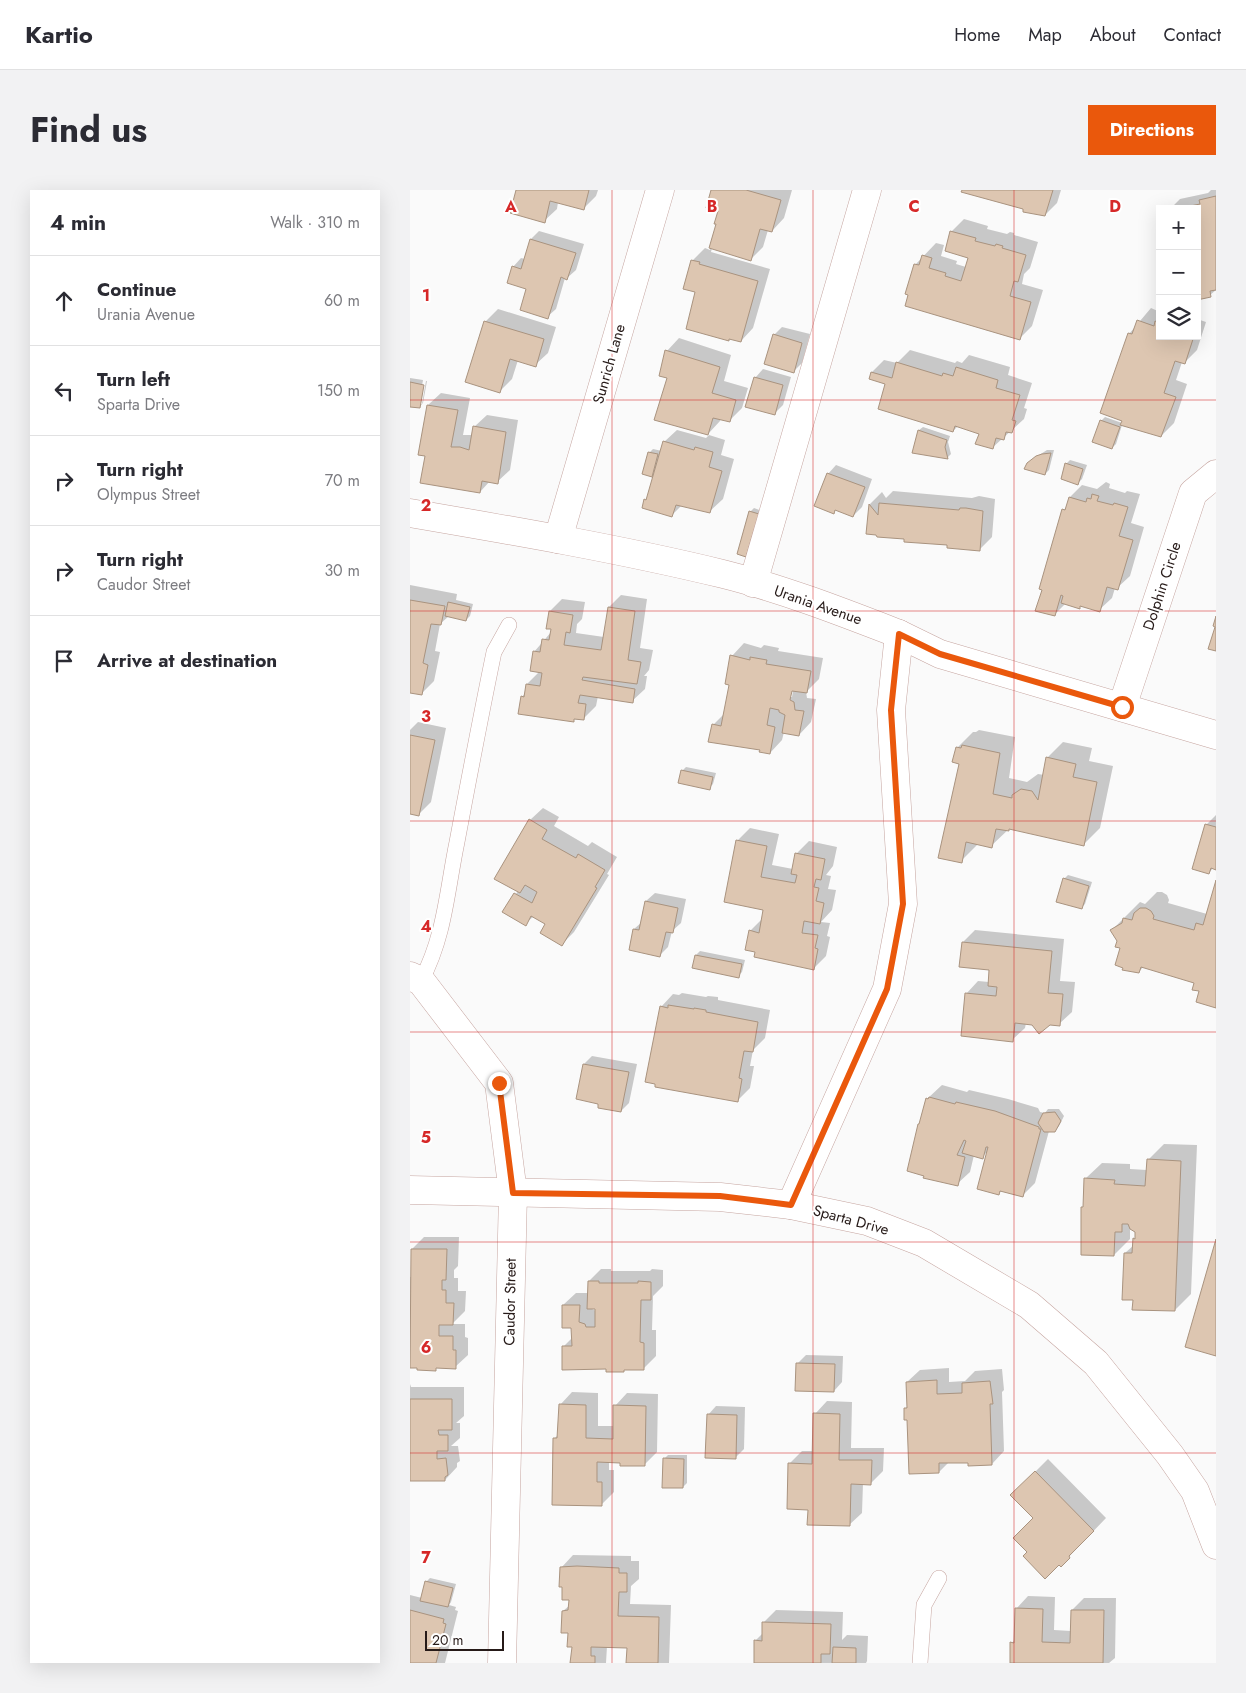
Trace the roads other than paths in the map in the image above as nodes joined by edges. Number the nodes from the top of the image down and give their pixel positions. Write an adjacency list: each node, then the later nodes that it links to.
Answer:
1 (660, 190): 5 (street, Sunrich Lane)
2 (867, 190): 6 (street)
3 (1216, 474): 9 (street, Dolphin Circle)
4 (410, 512): 5 (street, Urania Avenue)
5 (558, 539): 6 (street, Urania Avenue)
6 (753, 583): 8 (street, Urania Avenue)
7 (509, 625): 11 (lane)
8 (899, 634): 9 (street, Urania Avenue); 14 (street, Sparta Drive)
9 (1122, 707): 10 (street, Urania Avenue)
10 (1216, 735)
11 (416, 978): 13 (street, Caudor Street)
12 (410, 1190): 13 (street)
13 (513, 1193): 14 (street); 17 (street, Caudor Street)
14 (791, 1205): 15 (street, Sparta Drive)
15 (1216, 1545)
16 (939, 1578): 18 (lane)
17 (502, 1663)
18 (920, 1663)

